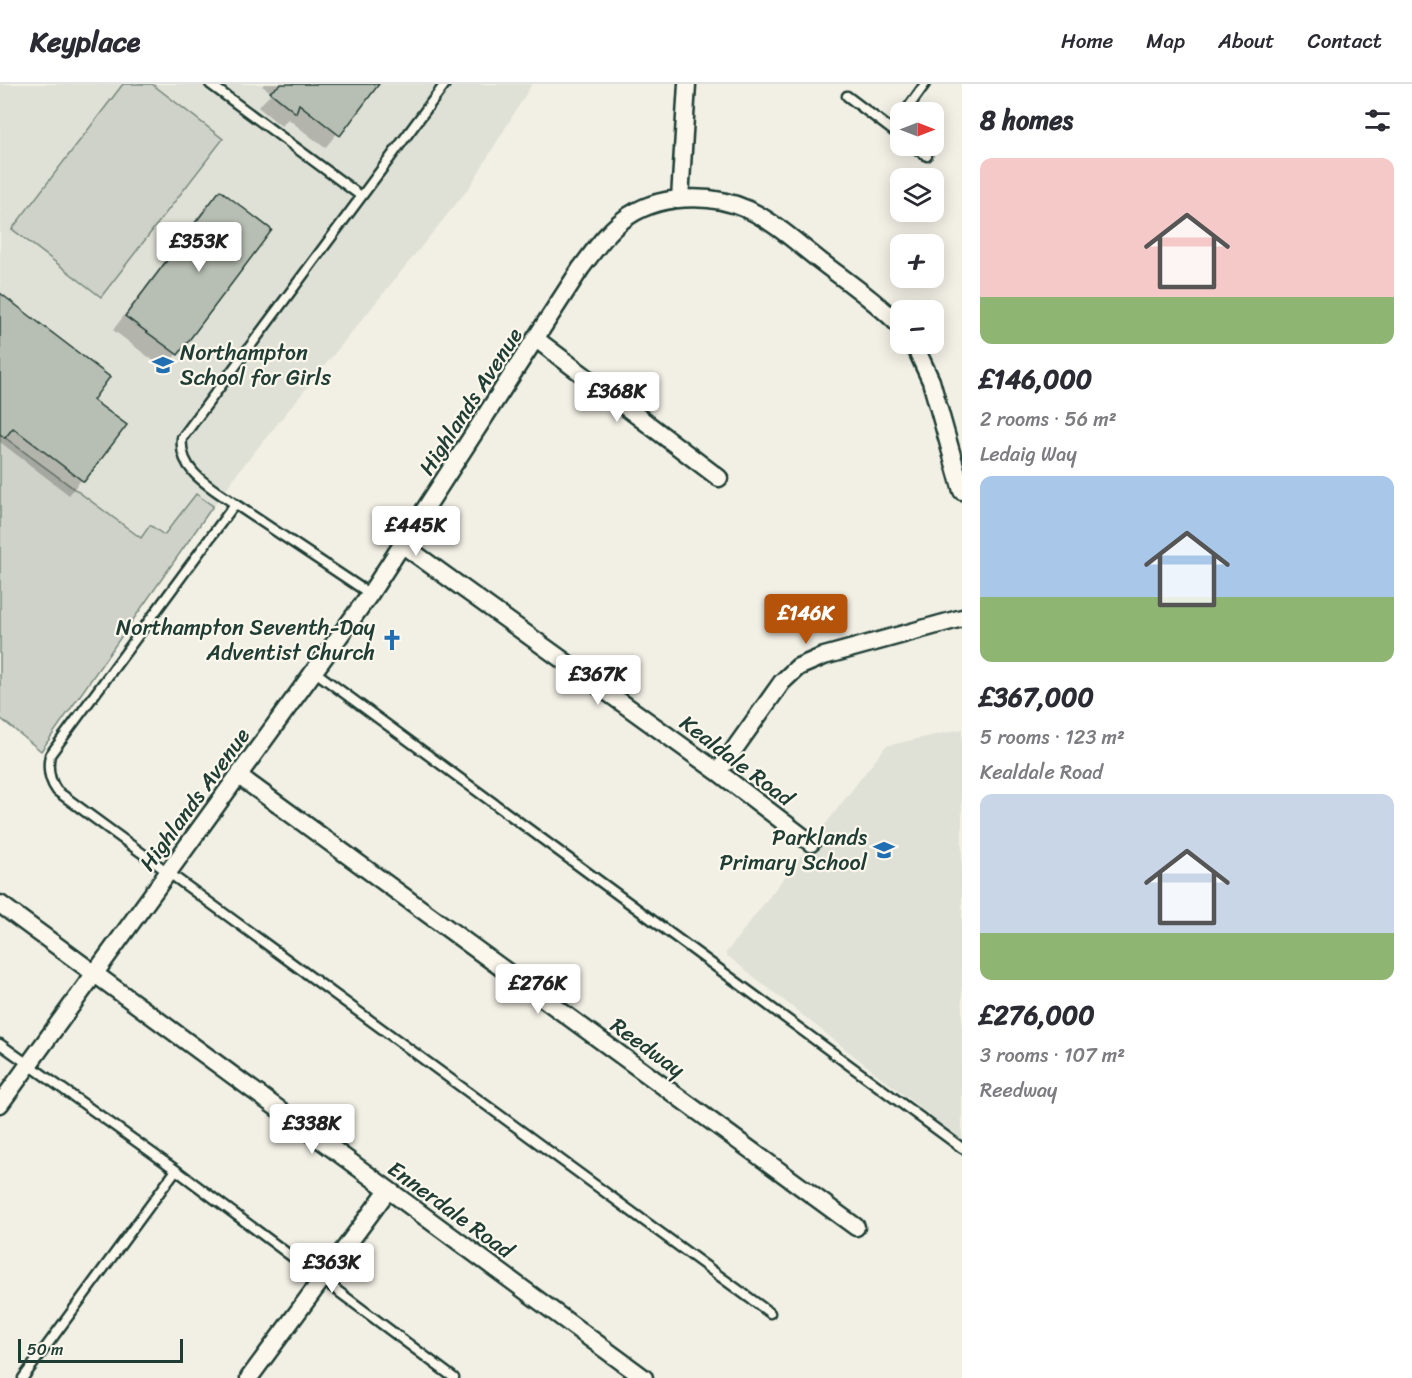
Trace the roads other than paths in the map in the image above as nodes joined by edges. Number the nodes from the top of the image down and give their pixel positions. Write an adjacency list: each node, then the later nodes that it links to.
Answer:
1 (210, 84): 8 (lane)
2 (445, 84): 8 (lane)
3 (687, 84): 9 (street)
4 (925, 84): 6 (lane)
5 (847, 96): 7 (lane)
6 (912, 102)
7 (890, 128)
8 (361, 196): 15 (lane)
9 (680, 199): 10 (street, Highlands Avenue); 11 (street, Highlands Avenue)
10 (890, 317)
11 (536, 339): 13 (street); 16 (street, Highlands Avenue)
12 (919, 354): 14 (street)
13 (719, 478)
14 (962, 490)
15 (235, 504): 17 (lane); 23 (lane)
16 (403, 545): 17 (street, Highlands Avenue); 20 (street, Kealdale Road)
17 (370, 594): 19 (street, Highlands Avenue)
18 (962, 618): 20 (street)
19 (314, 671): 21 (street, Highlands Avenue); 29 (lane)
20 (718, 772): 22 (street, Kealdale Road)
21 (239, 776): 23 (street, Highlands Avenue); 32 (street, Reedway)
22 (811, 843)
23 (168, 873): 25 (street, Highlands Avenue); 34 (lane)
24 (0, 904): 25 (street, Ennerdale Road)
25 (95, 975): 27 (street, Highlands Avenue); 31 (street, Ennerdale Road)
26 (0, 1044): 27 (lane)
27 (28, 1065): 28 (street, Highlands Avenue); 30 (lane)
28 (0, 1104)
29 (962, 1148)
30 (176, 1170): 33 (lane); 35 (lane)
31 (388, 1190): 33 (street); 38 (street, Ennerdale Road)
32 (856, 1227)
33 (322, 1279): 36 (street); 37 (lane)
34 (770, 1313)
35 (22, 1378)
36 (249, 1378)
37 (454, 1378)
38 (645, 1378)

